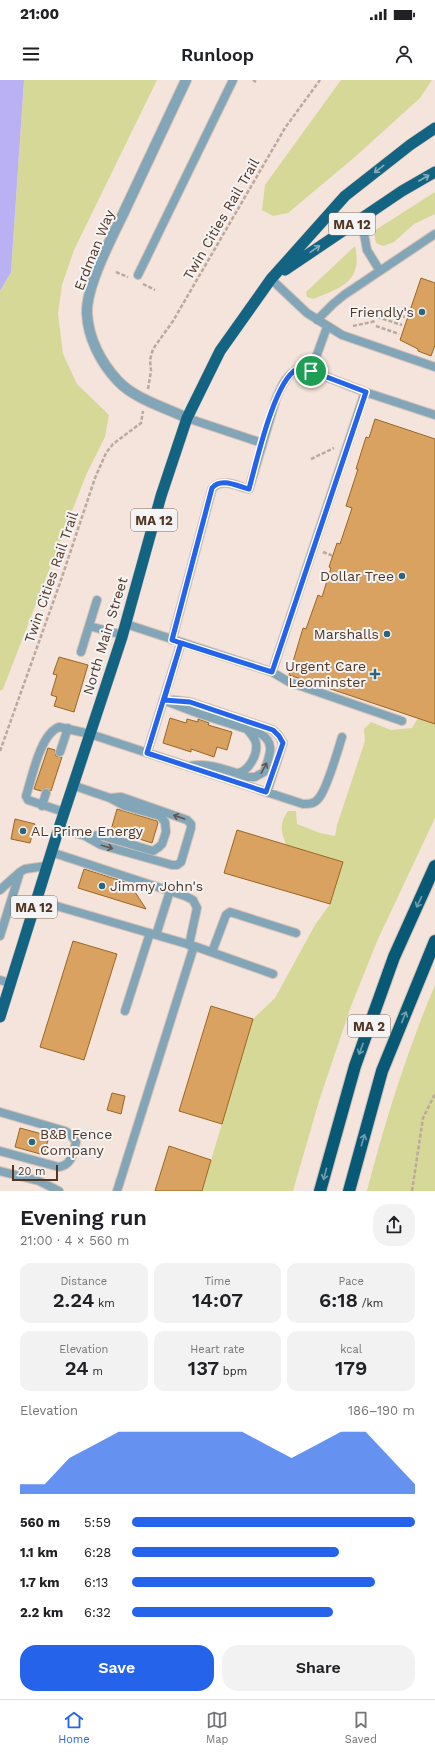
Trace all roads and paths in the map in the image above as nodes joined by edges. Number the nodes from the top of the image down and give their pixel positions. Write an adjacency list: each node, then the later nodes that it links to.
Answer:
1 (186, 80): 24 (street, Erdman Way)
2 (233, 80): 9 (lane)
3 (320, 80): 20 (path, Twin Cities Rail Trail)
4 (435, 128): 10 (highway, North Main Street / MA 12, one-way to 10)
5 (435, 172): 6 (highway, North Main Street / MA 12, one-way to 5)
6 (361, 218): 8 (lane); 10 (highway, North Main Street / MA 12, one-way to 6)
7 (435, 234): 8 (lane)
8 (380, 271): 14 (lane)
9 (138, 275)
10 (271, 280): 14 (lane); 24 (highway, North Main Street / MA 12)
11 (379, 310): 13 (path)
12 (377, 317): 15 (path)
13 (404, 317)
14 (317, 320): 17 (lane)
15 (402, 325)
16 (376, 326): 18 (path)
17 (327, 327): 19 (lane); 21 (lane)
18 (399, 334)
19 (435, 367)
20 (151, 371)
21 (311, 371): 22 (lane); 26 (lane)
22 (366, 392): 23 (lane); 36 (lane)
23 (435, 415)
24 (187, 418): 26 (lane); 30 (highway, North Main Street / MA 12)
25 (141, 423): 43 (path, Twin Cities Rail Trail)
26 (262, 443): 33 (lane)
27 (339, 445): 28 (path)
28 (311, 459)
29 (97, 600): 31 (lane)
30 (126, 624): 32 (highway, North Main Street / MA 12); 33 (lane)
31 (89, 626): 32 (lane); 35 (lane)
32 (122, 635): 41 (highway, North Main Street / MA 12)
33 (172, 640): 34 (lane)
34 (181, 643): 36 (lane); 37 (lane)
35 (81, 652)
36 (272, 672): 38 (lane)
37 (164, 700): 40 (lane); 45 (lane); 49 (lane)
38 (402, 721)
39 (68, 728): 41 (lane); 44 (lane); 52 (lane)
40 (247, 729): 47 (lane); 47 (lane, one-way to 40)
41 (90, 734): 45 (lane); 48 (highway, North Main Street / MA 12)
42 (342, 737): 49 (lane)
43 (0, 751)
44 (60, 752)
45 (147, 753): 46 (lane)
46 (189, 767): 47 (lane); 49 (lane)
47 (238, 774)
48 (72, 785): 51 (lane); 53 (highway, North Main Street / MA 12)
49 (266, 792)
50 (46, 793): 52 (lane)
51 (110, 798): 55 (lane); 55 (lane, one-way to 51)
52 (42, 806): 53 (lane)
53 (64, 812): 54 (highway, North Main Street / MA 12)
54 (58, 828): 55 (lane); 56 (highway, North Main Street / MA 12)
55 (90, 838)
56 (51, 852): 57 (highway, North Main Street / MA 12); 61 (lane)
57 (46, 866): 59 (lane); 62 (highway, North Main Street / MA 12)
58 (435, 866): 79 (highway, MA 2, one-way to 79)
59 (20, 872): 60 (lane); 65 (lane)
60 (0, 890)
61 (170, 891): 64 (lane); 67 (lane)
62 (36, 900): 64 (lane); 70 (highway, North Main Street / MA 12)
63 (296, 933): 68 (lane)
64 (153, 934): 67 (lane); 71 (lane)
65 (0, 936)
66 (435, 941): 80 (highway, MA 2, one-way to 66)
67 (191, 945): 68 (lane); 78 (lane)
68 (212, 952): 69 (lane)
69 (273, 974)
70 (5, 982): 72 (highway, North Main Street / MA 12)
71 (125, 1011)
72 (0, 1017)
73 (435, 1094): 81 (path)
74 (0, 1112): 75 (lane)
75 (0, 1151)
76 (0, 1171): 77 (lane)
77 (59, 1191)
78 (117, 1191)
79 (320, 1191)
80 (349, 1191)
81 (412, 1191)

